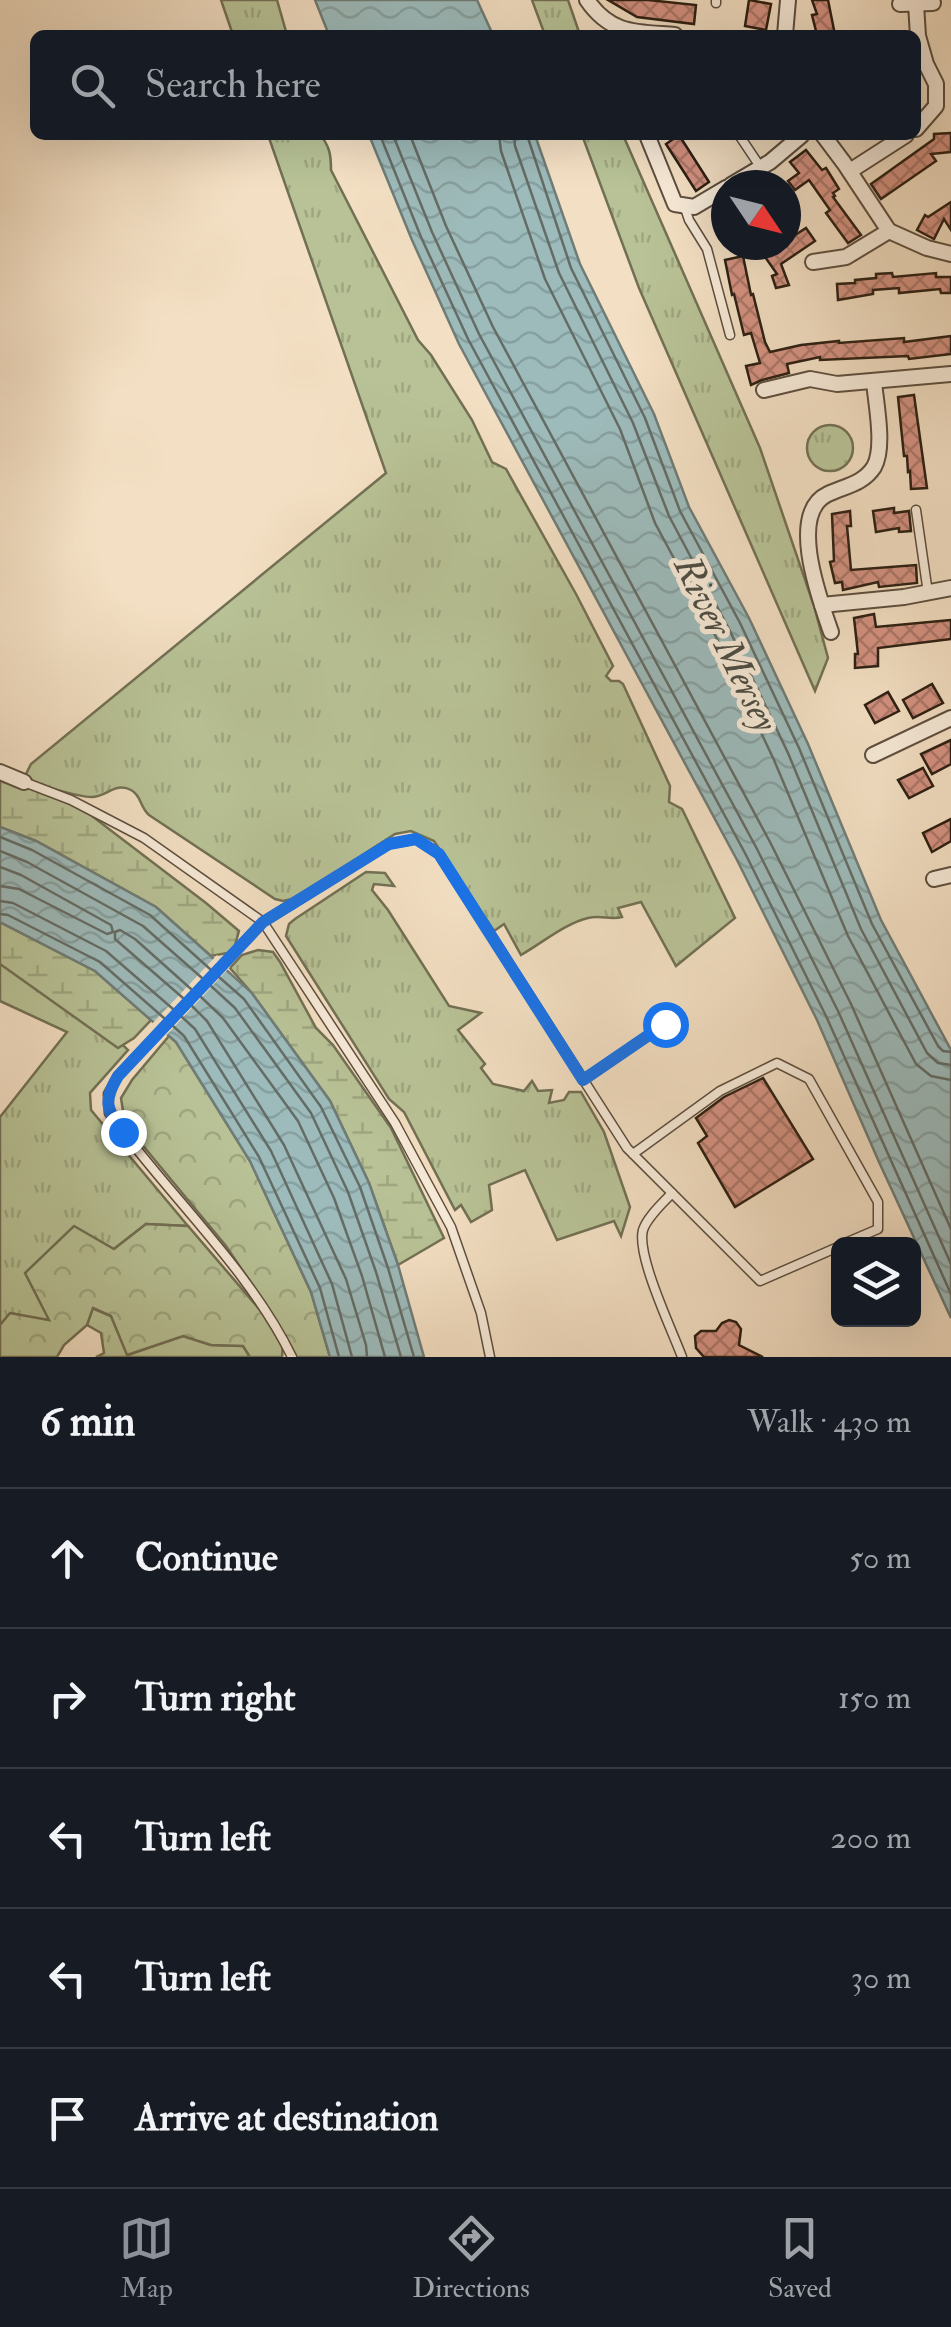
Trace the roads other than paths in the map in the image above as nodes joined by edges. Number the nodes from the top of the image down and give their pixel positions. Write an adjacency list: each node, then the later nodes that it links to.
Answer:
1 (587, 0): 4 (street)
2 (788, 0): 5 (street)
3 (933, 3): 6 (street)
4 (623, 30)
5 (785, 30)
6 (916, 30)
7 (921, 46): 8 (street)
8 (921, 122)
9 (649, 140): 18 (street)
10 (743, 140): 14 (lane)
11 (796, 140): 14 (street)
12 (827, 140): 16 (street)
13 (898, 140): 16 (street)
14 (761, 168): 15 (street)
15 (758, 170)
16 (850, 171): 19 (street)
17 (711, 197): 18 (street)
18 (684, 205): 22 (lane)
19 (889, 231): 20 (street); 21 (street)
20 (951, 254)
21 (814, 262)
22 (730, 335)
23 (951, 374): 24 (street)
24 (874, 382): 25 (street); 29 (street)
25 (764, 390)
26 (916, 510): 28 (lane)
27 (951, 588): 28 (street)
28 (928, 593): 29 (street)
29 (822, 605): 30 (street)
30 (831, 632)
31 (951, 718): 32 (street)
32 (873, 755)
33 (0, 772): 34 (street)
34 (24, 782): 37 (lane)
35 (951, 875): 36 (street)
36 (934, 879)
37 (263, 922): 39 (lane); 44 (lane); 45 (lane)
38 (665, 1024): 39 (lane)
39 (583, 1080): 40 (lane)
40 (633, 1154): 41 (lane); 42 (lane)
41 (672, 1193): 43 (lane); 46 (lane)
42 (861, 1237)
43 (831, 1250)
44 (292, 1357)
45 (490, 1357)
46 (682, 1357)

